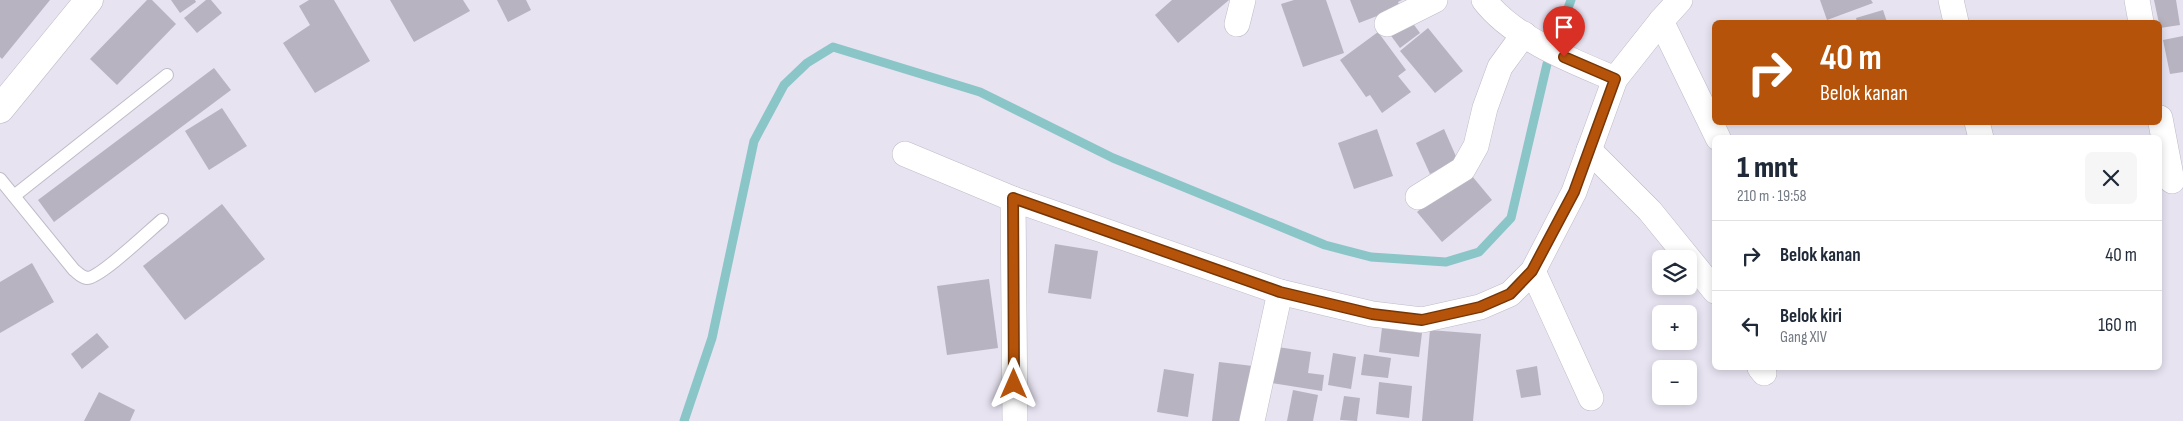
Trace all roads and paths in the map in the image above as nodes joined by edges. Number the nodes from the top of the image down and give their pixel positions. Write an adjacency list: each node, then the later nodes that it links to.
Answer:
1 (89, 0): 16 (main road)
2 (1243, 0): 11 (street)
3 (1435, 0): 12 (street)
4 (1484, 0): 13 (street)
5 (1680, 0): 10 (street)
6 (1951, 0): 8 (street)
7 (2137, 0): 9 (street)
8 (1956, 20)
9 (2141, 20)
10 (1661, 21): 15 (street); 18 (street)
11 (1237, 24)
12 (1387, 24)
13 (1531, 38): 15 (street); 24 (street)
14 (167, 75): 23 (lane)
15 (1615, 79): 19 (street)
16 (1, 107)
17 (2161, 125): 22 (street)
18 (1717, 135)
19 (1589, 150): 27 (street); 28 (street)
20 (905, 154): 25 (street)
21 (0, 179): 23 (lane)
22 (2172, 181)
23 (14, 196): 26 (lane)
24 (1418, 197)
25 (1013, 198): 29 (street); 31 (street)
26 (162, 220)
27 (1532, 271): 29 (street); 30 (street)
28 (1712, 287)
29 (1280, 292): 32 (street)
30 (1591, 398)
31 (1015, 421)
32 (1252, 421)

